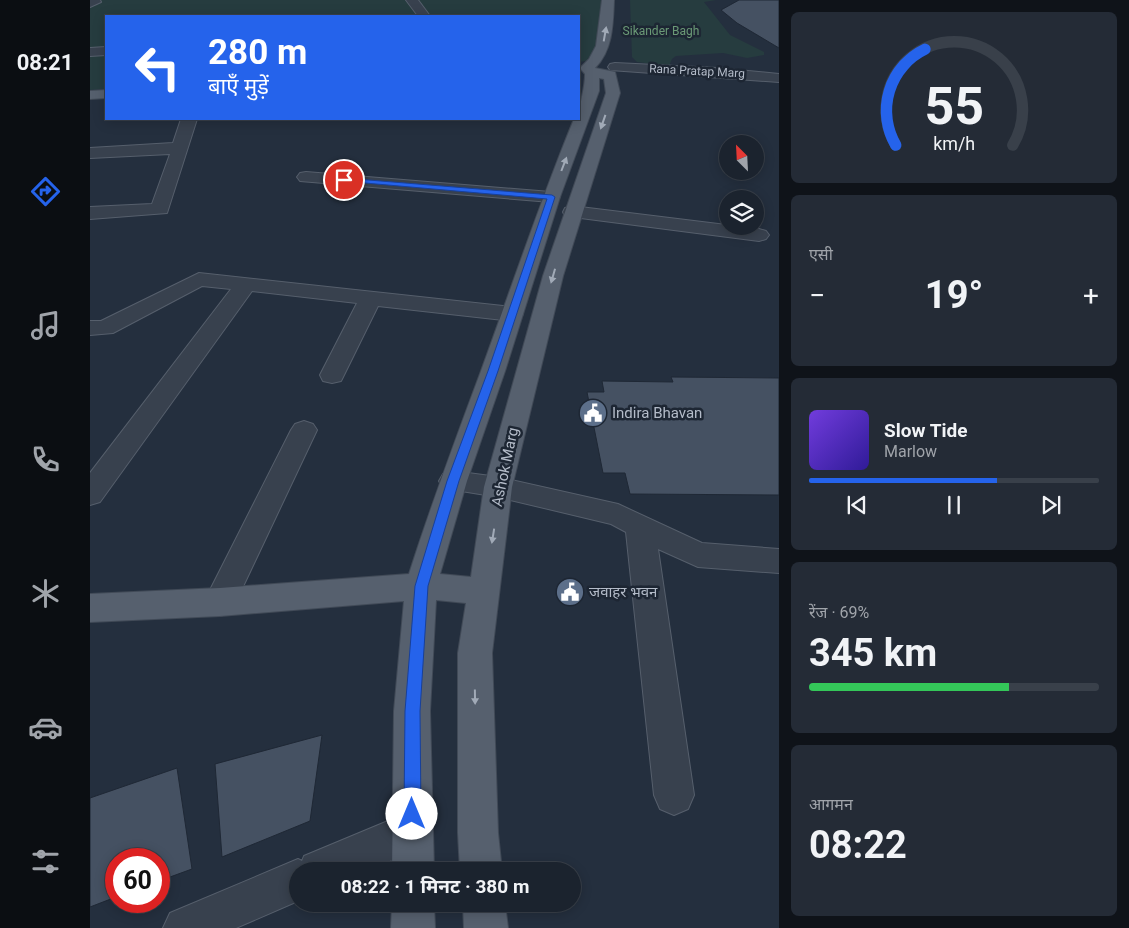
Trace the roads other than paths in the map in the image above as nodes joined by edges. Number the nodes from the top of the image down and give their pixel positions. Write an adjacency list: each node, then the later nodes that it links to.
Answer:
1 (94, 0): 4 (street)
2 (412, 0): 5 (street)
3 (608, 0): 8 (main road, Ashok Marg, one-way to 3)
4 (90, 4)
5 (423, 15)
6 (105, 51): 7 (street)
7 (90, 52)
8 (602, 68): 9 (street, Rana Pratap Marg); 10 (street, Rana Pratap Marg); 17 (main road, Ashok Marg)
9 (779, 78)
10 (779, 82)
11 (105, 94): 12 (main road)
12 (90, 95)
13 (189, 120): 14 (street)
14 (180, 148): 15 (street); 18 (street)
15 (90, 153)
16 (306, 177): 17 (street)
17 (562, 205): 19 (street); 22 (main road, Ashok Marg); 27 (main road, Ashok Marg, one-way to 27)
18 (90, 213)
19 (719, 229)
20 (246, 284): 21 (street); 23 (street); 28 (street)
21 (371, 298): 22 (street); 24 (street)
22 (512, 314): 26 (main road, Ashok Marg)
23 (90, 328)
24 (332, 375)
25 (304, 430): 33 (street)
26 (453, 481): 27 (street); 31 (main road, Ashok Marg)
27 (498, 487): 29 (street); 32 (main road, Ashok Marg, one-way to 32)
28 (90, 494)
29 (640, 526): 30 (street); 35 (street)
30 (779, 561)
31 (421, 586): 32 (main road); 33 (main road); 36 (main road, Ashok Marg)
32 (484, 591): 39 (main road, Ashok Marg, one-way to 39)
33 (220, 602): 34 (main road)
34 (90, 608)
35 (674, 795)
36 (412, 831): 37 (street); 38 (main road, Ashok Marg)
37 (340, 862)
38 (413, 862)
39 (480, 862)
40 (289, 884): 43 (street)
41 (413, 912): 44 (main road)
42 (485, 912): 45 (main road)
43 (185, 928)
44 (413, 928)
45 (486, 928)

